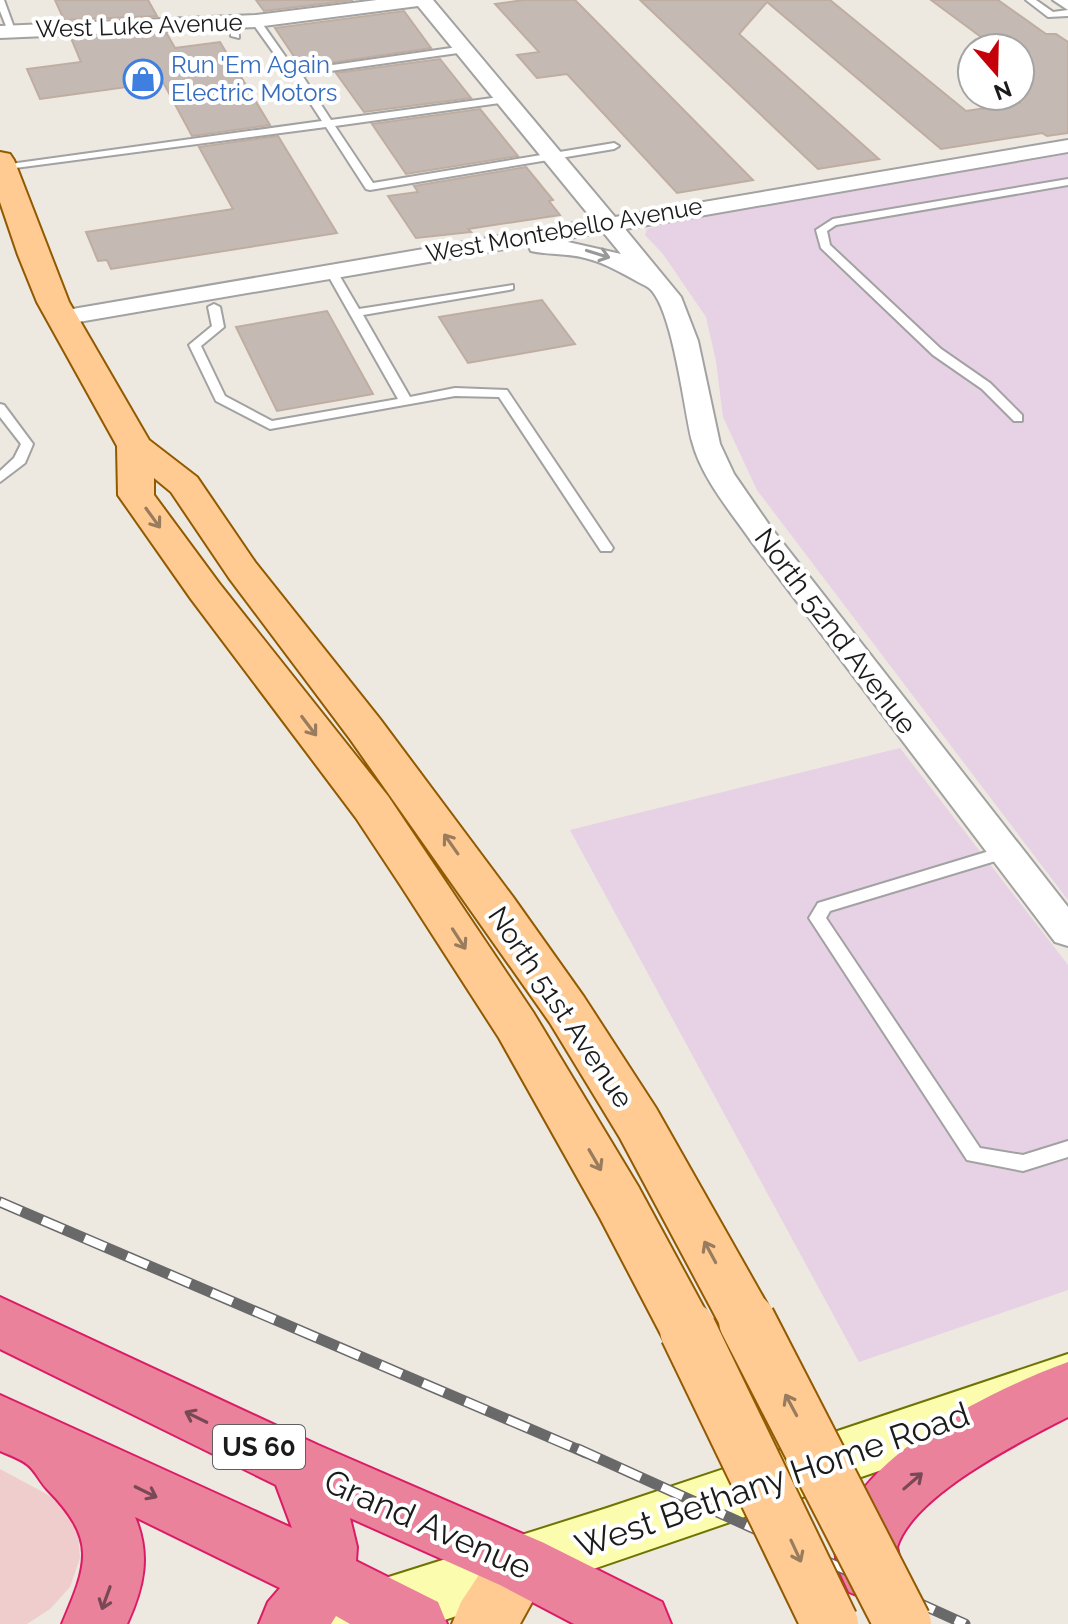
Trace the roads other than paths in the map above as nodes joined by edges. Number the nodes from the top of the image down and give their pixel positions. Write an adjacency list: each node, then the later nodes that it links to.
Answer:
1 (0, 0): 8 (lane)
2 (422, 0): 7 (street, West Luke Avenue); 9 (street, North 52nd Avenue)
3 (1030, 0): 6 (lane)
4 (1062, 0): 5 (street)
5 (1068, 4)
6 (1068, 13)
7 (256, 21): 8 (street, West Luke Avenue); 10 (lane)
8 (7, 32)
9 (465, 49): 10 (lane); 11 (street, North 52nd Avenue)
10 (296, 73): 12 (lane)
11 (507, 99): 12 (lane); 15 (street, North 52nd Avenue)
12 (330, 124): 15 (lane); 16 (lane)
13 (614, 146): 15 (lane)
14 (1068, 146): 18 (street, West Montebello Avenue)
15 (556, 158): 18 (street, North 52nd Avenue)
16 (2, 164): 25 (main road, North 51st Avenue)
17 (1068, 182): 28 (lane)
18 (608, 222): 19 (street, West Montebello Avenue); 22 (street, North 52nd Avenue)
19 (465, 247): 20 (street, West Montebello Avenue); 22 (street, one-way to 22)
20 (331, 270): 24 (lane); 25 (street, West Montebello Avenue)
21 (509, 287): 24 (lane)
22 (669, 297): 32 (street, North 52nd Avenue)
23 (214, 307): 26 (lane)
24 (356, 313): 26 (lane)
25 (61, 318): 29 (main road, North 51st Avenue)
26 (406, 401): 31 (lane)
27 (1, 411): 30 (lane)
28 (1018, 418)
29 (135, 446): 47 (main road, North 51st Avenue, one-way to 47, bridge); 49 (main road, North 51st Avenue, one-way to 29, bridge)
30 (0, 478)
31 (606, 548)
32 (1006, 852): 33 (street, North 52nd Avenue); 34 (lane)
33 (1068, 933)
34 (1068, 1149)
35 (0, 1322): 39 (highway, Grand Avenue / US 60, one-way to 35)
36 (1068, 1380): 40 (main road, West Bethany Home Road)
37 (1068, 1388): 48 (highway, one-way to 37)
38 (18, 1430): 43 (highway, one-way to 43); 44 (highway, one-way to 44)
39 (297, 1465): 41 (highway, Grand Avenue / US 60); 43 (highway)
40 (607, 1537): 41 (main road, West Bethany Home Road); 42 (main road)
41 (522, 1564): 42 (highway, Grand Avenue / US 60); 43 (main road, West Bethany Home Road); 45 (main road)
42 (581, 1610): 46 (highway, Grand Avenue / US 60)
43 (350, 1612)
44 (94, 1624)
45 (484, 1624)
46 (639, 1624)
47 (830, 1624)
48 (885, 1624)
49 (903, 1624)

